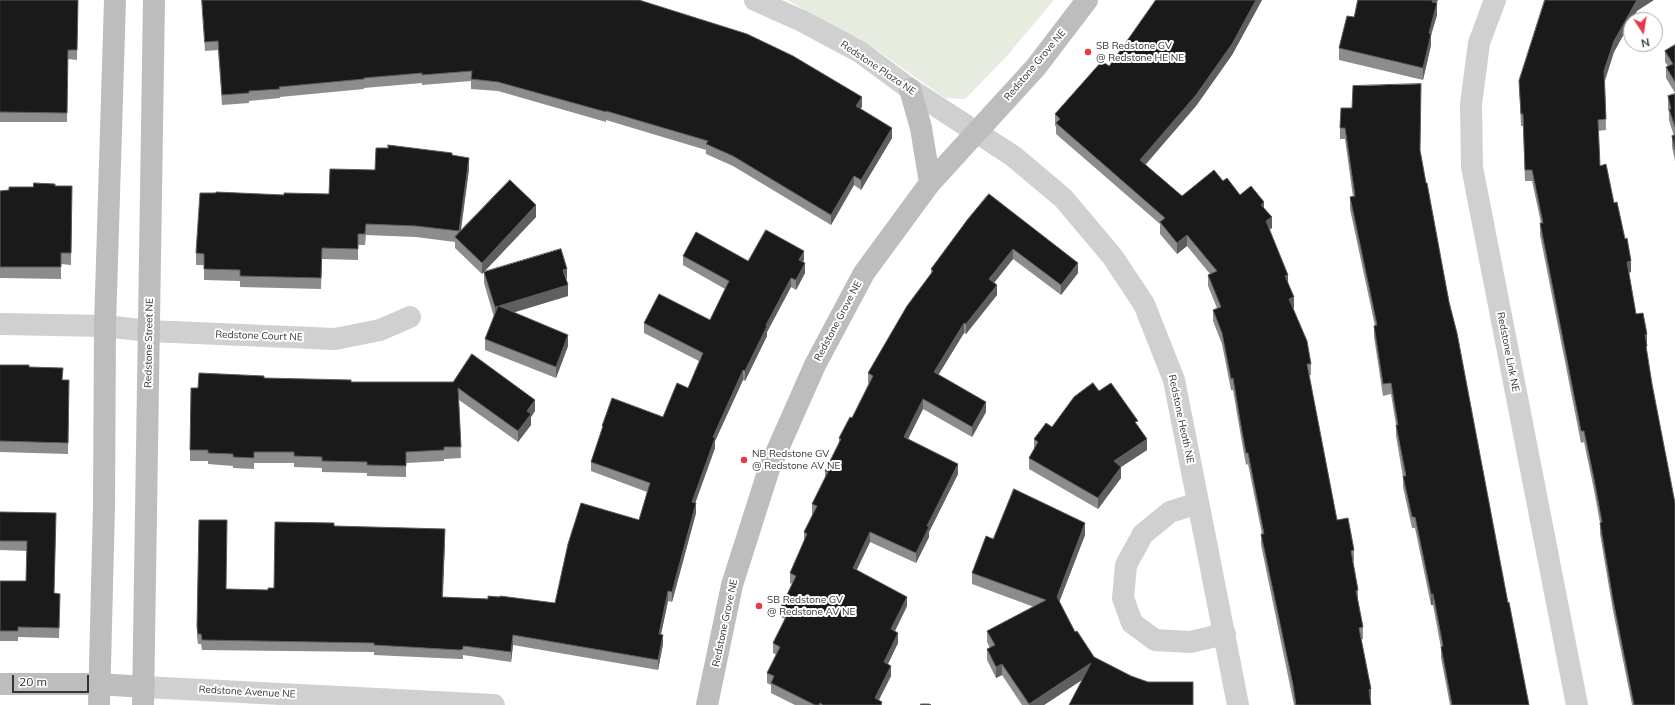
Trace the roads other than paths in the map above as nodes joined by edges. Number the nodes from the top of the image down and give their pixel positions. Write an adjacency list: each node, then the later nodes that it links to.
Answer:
1 (115, 0): 11 (street)
2 (154, 0): 12 (street, Redstone Street NE)
3 (755, 0): 6 (street, Redstone Plaza NE)
4 (1087, 0): 7 (street, Redstone Grove NE)
5 (1495, 0): 21 (street, Redstone Link NE)
6 (910, 89): 7 (street, Redstone Plaza NE); 8 (street)
7 (976, 132): 8 (street, Redstone Grove NE); 13 (street, Redstone Heath NE)
8 (930, 183): 19 (street, Redstone Grove NE)
9 (410, 317): 12 (street, Redstone Court NE)
10 (0, 324): 11 (street, Redstone Court NE)
11 (105, 326): 12 (street, Redstone Court NE); 16 (street)
12 (149, 331): 17 (street, Redstone Street NE)
13 (1198, 503): 14 (street, Redstone Heath NE); 14 (street)
14 (1225, 634): 20 (street, Redstone Heath NE)
15 (0, 684): 16 (street, Redstone Avenue NE)
16 (99, 695): 17 (street, Redstone Avenue NE)
17 (144, 696): 18 (street, Redstone Avenue NE)
18 (494, 705)
19 (708, 705)
20 (1238, 705)
21 (1577, 705)

